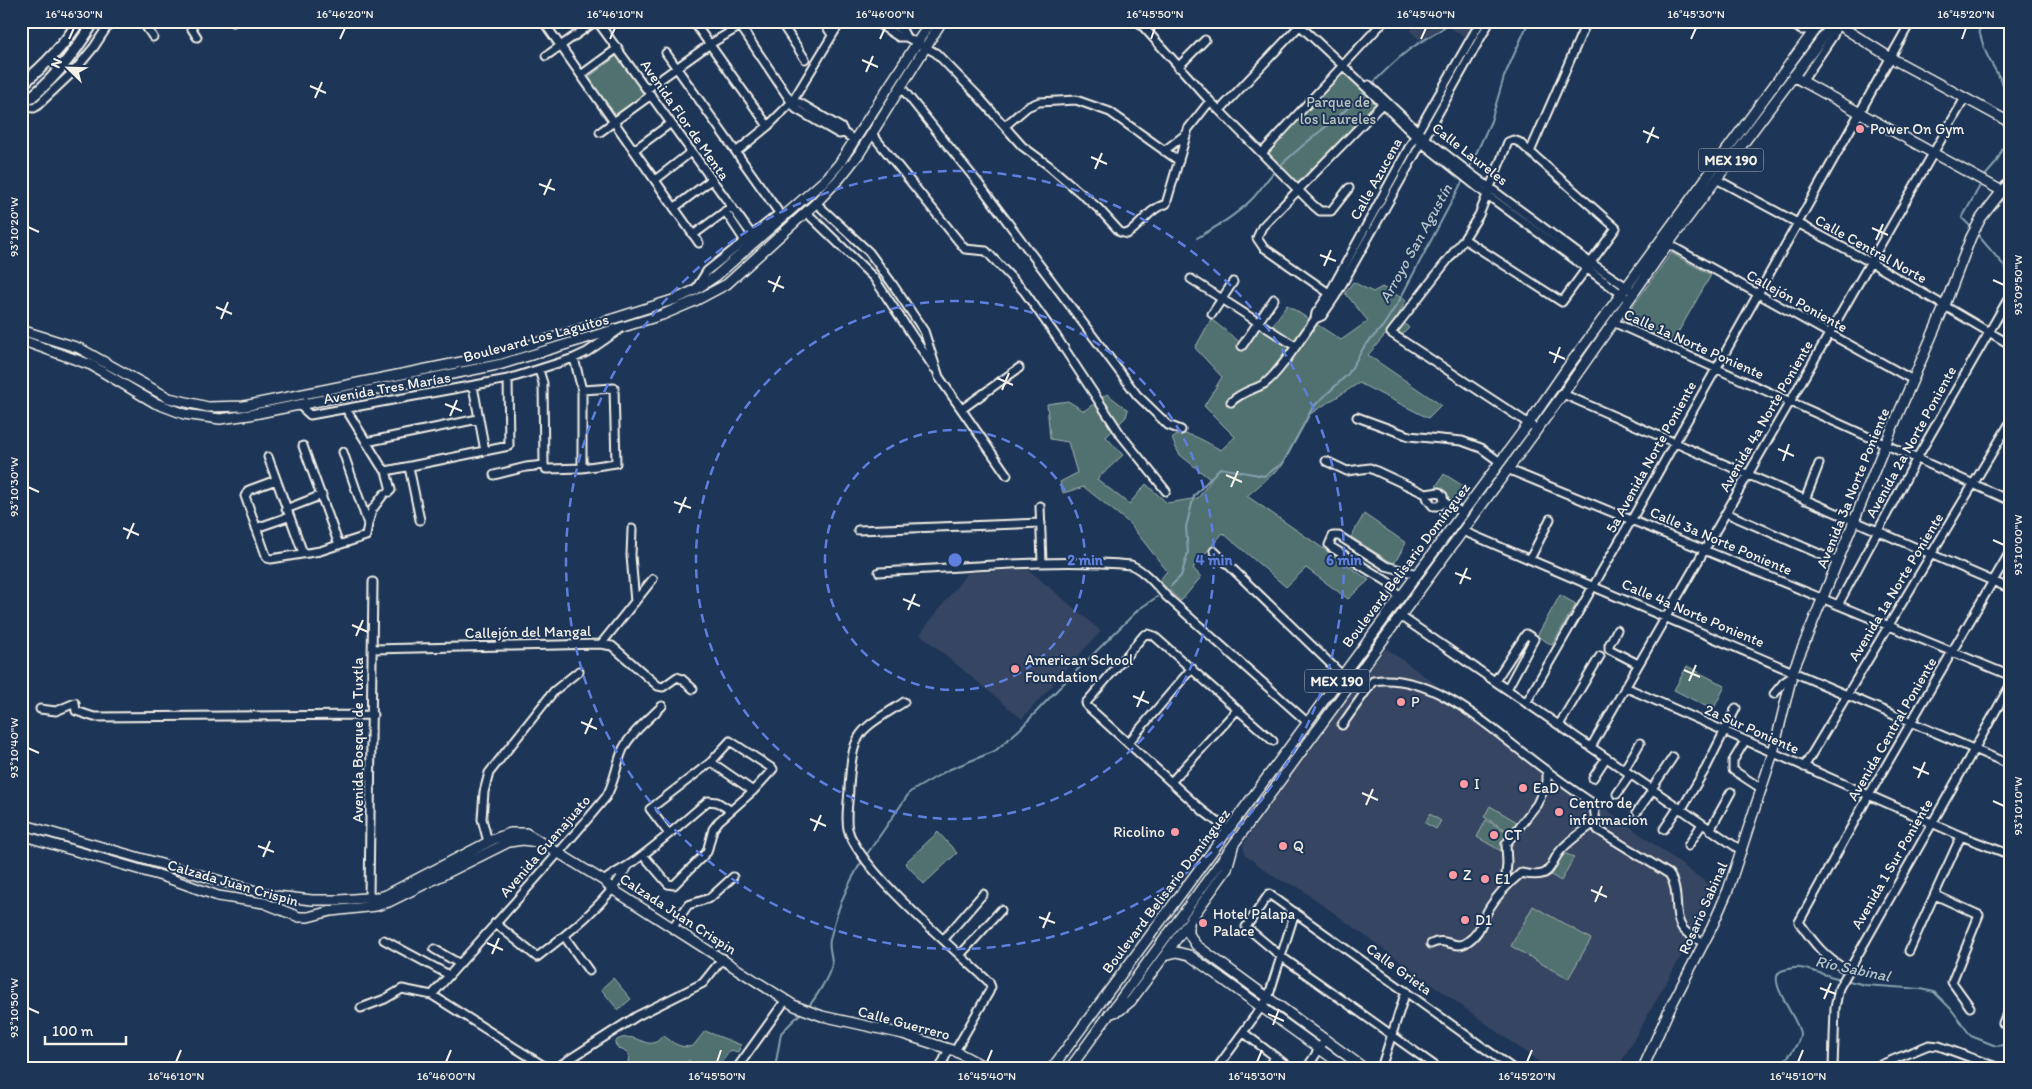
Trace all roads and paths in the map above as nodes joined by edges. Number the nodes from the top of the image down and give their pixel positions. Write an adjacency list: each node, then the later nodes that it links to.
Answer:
1 (79, 21): 49 (highway)
2 (94, 21): 56 (highway)
3 (111, 21): 56 (street)
4 (142, 21): 30 (street)
5 (187, 21): 31 (street)
6 (543, 21): 36 (street)
7 (596, 21): 36 (street); 38 (street, Avenida Flor de Menta)
8 (693, 21): 34 (street)
9 (749, 21): 25 (street)
10 (780, 21): 42 (street)
11 (823, 21): 29 (street)
12 (841, 21): 29 (street)
13 (874, 21): 32 (street)
14 (888, 21): 32 (street)
15 (931, 21): 35 (main road, Boulevard Los Laguitos)
16 (942, 21): 37 (main road, Boulevard Los Laguitos)
17 (1384, 21): 43 (street)
18 (1587, 21): 74 (street)
19 (1789, 21): 28 (street)
20 (1821, 21): 28 (main road, MEX 190)
21 (1911, 21): 41 (street, 5a Avenida Norte Poniente)
22 (1140, 22): 44 (street)
23 (1301, 22): 43 (street, Calle Laureles); 57 (street)
24 (1834, 22): 28 (main road); 41 (main road); 47 (main road, MEX 190); 48 (street)
25 (739, 24): 34 (street); 54 (street)
26 (1479, 26): 27 (street); 67 (street, Calle Azucena)
27 (1487, 28): 69 (street)
28 (1815, 30): 104 (main road, MEX 190)
29 (832, 35): 54 (street)
30 (153, 37)
31 (197, 37)
32 (906, 37): 35 (street)
33 (1205, 40): 44 (street)
34 (710, 44): 45 (street); 62 (street)
35 (916, 44): 37 (street); 68 (main road, Boulevard Los Laguitos)
36 (561, 46): 40 (street); 46 (street)
37 (926, 47): 50 (main road, Boulevard Los Laguitos); 63 (street)
38 (618, 48): 46 (street); 51 (street, Avenida Flor de Menta)
39 (666, 52): 45 (street)
40 (546, 56)
41 (1892, 58): 52 (main road); 58 (street, 5a Avenida Norte Poniente)
42 (805, 59)
43 (1344, 64): 55 (street, Calle Laureles); 75 (street)
44 (1178, 67): 53 (street)
45 (677, 68): 51 (street); 73 (street)
46 (581, 75): 59 (street)
47 (1794, 76): 48 (main road); 79 (main road, MEX 190)
48 (1802, 82): 58 (main road)
49 (21, 85)
50 (901, 87): 65 (main road, Boulevard Los Laguitos); 144 (street)
51 (649, 92): 59 (street); 60 (street, Avenida Flor de Menta)
52 (1965, 98): 61 (main road); 76 (street, Avenida 4a Norte Poniente)
53 (1210, 101): 57 (street); 66 (street)
54 (792, 102): 62 (street); 68 (street)
55 (1384, 102): 67 (street, Calle Laureles); 83 (street)
56 (21, 106)
57 (1220, 110): 75 (street)
58 (1861, 112): 76 (main road); 92 (street, 5a Avenida Norte Poniente)
59 (614, 122): 64 (street); 70 (street)
60 (671, 123): 70 (street); 72 (street, Avenida Flor de Menta)
61 (2011, 123)
62 (768, 126): 73 (street)
63 (1005, 126): 71 (street); 77 (street)
64 (600, 132)
65 (872, 134): 87 (main road, Boulevard Los Laguitos); 166 (street)
66 (1186, 134): 71 (street); 77 (street)
67 (1417, 134): 69 (street, Calle Laureles); 107 (street, Calle Azucena)
68 (855, 140): 91 (main road, Boulevard Los Laguitos)
69 (1424, 140): 84 (street, Calle Laureles); 107 (street)
70 (634, 150): 80 (street)
71 (1164, 151): 77 (street)
72 (691, 152): 80 (street); 81 (street, Avenida Flor de Menta)
73 (736, 152): 91 (street)
74 (1530, 152): 84 (street); 100 (street)
75 (1262, 153): 83 (street)
76 (1932, 153): 85 (main road); 99 (street, Avenida 4a Norte Poniente)
77 (1179, 161)
78 (2011, 178): 85 (street)
79 (1716, 179): 92 (street, Calle Central Norte); 98 (main road, MEX 190)
80 (655, 180): 88 (street)
81 (711, 180): 88 (street); 89 (street, Avenida Flor de Menta)
82 (1349, 188): 83 (street)
83 (1298, 191): 107 (street)
84 (1488, 191): 95 (street); 100 (street, Calle Laureles)
85 (2002, 191): 86 (main road); 110 (main road, Avenida 3a Norte Poniente)
86 (2011, 196)
87 (816, 203): 90 (main road, Boulevard Los Laguitos); 126 (street)
88 (674, 208): 93 (street)
89 (728, 209): 93 (street); 94 (street, Avenida Flor de Menta); 96 (street, Avenida Flor de Menta)
90 (806, 212): 114 (main road, Boulevard Los Laguitos); 126 (street)
91 (782, 217): 94 (street); 103 (main road, Boulevard Los Laguitos)
92 (1798, 224): 99 (street, Calle Central Norte); 106 (street, 5a Avenida Norte Poniente)
93 (693, 235): 97 (street)
94 (752, 235): 96 (street)
95 (1464, 239): 100 (street); 142 (street)
96 (745, 241): 103 (street)
97 (699, 243)
98 (1668, 244): 104 (main road, MEX 190); 106 (street, Callejón Poniente)
99 (1870, 262): 110 (street, Calle Central Norte); 117 (street, Avenida 4a Norte Poniente)
100 (1588, 265): 104 (street, Calle Laureles)
101 (1191, 279): 109 (street)
102 (1233, 282): 109 (street)
103 (695, 290): 129 (main road, Boulevard Los Laguitos)
104 (1628, 293): 112 (main road, Boulevard Belisario Domínguez / MEX 190); 142 (main road, Boulevard Belisario Domínguez / MEX 190)
105 (2011, 294): 116 (street, Avenida 2a Norte Poniente)
106 (1758, 295): 117 (street, Callejón Poniente); 125 (street, 5a Avenida Norte Poniente)
107 (1332, 296): 121 (street, Calle Azucena)
108 (1274, 298): 113 (street)
109 (1222, 299): 111 (street); 113 (street)
110 (1945, 305): 116 (street, Calle Central Norte); 128 (main road, Avenida 3a Norte Poniente)
111 (1212, 314)
112 (1613, 322): 125 (street, Calle 1a Norte Poniente); 133 (main road, Boulevard Belisario Domínguez / MEX 190)
113 (1258, 323): 120 (street); 121 (street)
114 (622, 328): 122 (street, Avenida Tres Marías); 132 (main road, Boulevard Los Laguitos)
115 (21, 330): 129 (main road, Boulevard Los Laguitos)
116 (1988, 331): 119 (street, Calle Central Norte); 152 (street, Avenida 2a Norte Poniente)
117 (1829, 335): 128 (street, Callejón Poniente); 135 (street, Avenida 4a Norte Poniente)
118 (21, 340): 136 (main road, Boulevard Los Laguitos)
119 (2011, 345)
120 (1242, 346)
121 (1295, 346): 134 (street, Calle Azucena)
122 (574, 358): 124 (street, Avenida Tres Marías); 131 (street)
123 (1019, 368): 138 (street)
124 (539, 370): 127 (street, Avenida Tres Marías); 156 (street)
125 (1716, 370): 135 (street, Calle 1a Norte Poniente); 146 (street, 5a Avenida Norte Poniente)
126 (939, 377): 138 (street)
127 (508, 379): 130 (street, Avenida Tres Marías); 149 (street)
128 (1912, 380): 147 (main road, Avenida 3a Norte Poniente)
129 (367, 381): 132 (main road)
130 (473, 386): 137 (street, Avenida Tres Marías); 140 (street)
131 (582, 390): 158 (street); 158 (street)
132 (368, 391): 136 (main road, Boulevard Los Laguitos)
133 (1563, 394): 143 (main road, Boulevard Belisario Domínguez / MEX 190); 146 (street)
134 (1231, 402)
135 (1790, 403): 147 (street, Calle 1a Norte Poniente); 163 (street, Avenida 4a Norte Poniente)
136 (299, 405): 137 (street, Avenida Tres Marías)
137 (346, 409): 145 (street)
138 (962, 409): 162 (street)
139 (1358, 417): 154 (street)
140 (478, 419): 145 (street); 149 (street)
141 (2011, 421): 165 (street, Avenida 1a Norte Poniente)
142 (1529, 422): 143 (street); 154 (main road, Boulevard Belisario Domínguez / MEX 190)
143 (1537, 429): 159 (main road, Boulevard Belisario Domínguez / MEX 190)
144 (1181, 430)
145 (366, 442): 160 (street)
146 (1675, 443): 163 (street); 178 (street, 5a Avenida Norte Poniente)
147 (1885, 445): 152 (street, Calle 1a Norte Poniente); 180 (main road, Avenida 3a Norte Poniente)
148 (303, 446): 168 (street)
149 (484, 451): 157 (street)
150 (343, 452): 182 (street)
151 (268, 457): 164 (street)
152 (1917, 458): 165 (street, Calle 1a Norte Poniente); 187 (street, Avenida 2a Norte Poniente)
153 (1326, 461): 167 (street)
154 (1500, 462): 175 (main road, Boulevard Belisario Domínguez / MEX 190)
155 (1819, 464): 169 (street)
156 (544, 465): 158 (street); 161 (street)
157 (409, 467): 160 (street); 179 (street)
158 (582, 468)
159 (1507, 469): 178 (street, Calle 3a Norte Poniente); 186 (main road, Boulevard Belisario Domínguez / MEX 190)
160 (386, 471): 182 (street)
161 (494, 475)
162 (1007, 475)
163 (1748, 475): 169 (street); 174 (street, Avenida 4a Norte Poniente)
164 (276, 480): 173 (street); 183 (street)
165 (1973, 484): 170 (street, Calle 1a Norte Poniente); 193 (street, Avenida 1a Norte Poniente)
166 (1166, 491)
167 (1426, 494): 171 (street); 171 (street)
168 (322, 495): 173 (street); 188 (street)
169 (1805, 500): 180 (street)
170 (2011, 501)
171 (1444, 502): 175 (street)
172 (1040, 506): 181 (street)
173 (286, 509): 176 (street)
174 (1726, 512): 189 (street, Avenida 4a Norte Poniente); 195 (street)
175 (1463, 513): 198 (main road, Boulevard Belisario Domínguez / MEX 190)
176 (288, 517): 183 (street); 192 (street)
177 (1550, 519): 194 (street)
178 (1632, 519): 189 (street, Calle 3a Norte Poniente); 202 (street, 5a Avenida Norte Poniente)
179 (420, 520)
180 (1854, 521): 187 (street); 195 (main road, Avenida 3a Norte Poniente)
181 (1041, 523): 185 (street); 196 (street)
182 (368, 524): 188 (street)
183 (256, 528): 192 (street)
184 (632, 529): 206 (street)
185 (858, 530)
186 (1463, 531): 194 (street, Calle 4a Norte Poniente); 208 (main road, Boulevard Belisario Domínguez / MEX 190)
187 (1877, 531): 193 (street); 207 (street, Avenida 2a Norte Poniente)
188 (339, 545): 192 (street)
189 (1706, 550): 205 (street, Calle 3a Norte Poniente); 209 (street, Avenida 4a Norte Poniente)
190 (2011, 550): 201 (street, Avenida Central Poniente)
191 (1214, 551): 222 (street)
192 (302, 553)
193 (1931, 555): 201 (street); 210 (street, Avenida 1a Norte Poniente)
194 (1530, 559): 202 (street, Calle 4a Norte Poniente)
195 (1838, 562): 205 (main road, Avenida 3a Norte Poniente)
196 (1042, 563): 197 (street); 239 (street)
197 (879, 572)
198 (1417, 574): 204 (main road, Boulevard Belisario Domínguez / MEX 190); 204 (street)
199 (653, 579): 206 (street, Callejón del Mangal)
200 (373, 582): 213 (street, Avenida Bosque de Tuxtla)
201 (1992, 582): 203 (street); 214 (street, Avenida Central Poniente)
202 (1593, 586): 209 (street, Calle 4a Norte Poniente); 232 (street, 5a Avenida Norte Poniente)
203 (2011, 589)
204 (1399, 598): 222 (main road, Boulevard Belisario Domínguez / MEX 190)
205 (1823, 598): 207 (street, Calle 3a Norte Poniente); 221 (main road, Avenida 3a Norte Poniente)
206 (635, 602): 212 (street, Callejón del Mangal)
207 (1838, 605): 210 (street, Calle 3a Norte Poniente)
208 (1400, 616): 224 (street); 274 (main road, Boulevard Belisario Domínguez / MEX 190)
209 (1666, 616): 218 (street, Avenida 4a Norte Poniente); 221 (street, Calle 4a Norte Poniente)
210 (1889, 626): 214 (street, Calle 3a Norte Poniente); 230 (street, Avenida 1a Norte Poniente)
211 (1617, 630): 218 (street)
212 (602, 644): 213 (street, Callejón del Mangal); 227 (street)
213 (372, 649): 237 (street, Avenida Bosque de Tuxtla)
214 (1952, 652): 223 (street, Calle 3a Norte Poniente); 238 (street, Avenida Central Poniente)
215 (1512, 656): 217 (street); 217 (street); 224 (street)
216 (1600, 656): 241 (street)
217 (1522, 662): 228 (street)
218 (1638, 664): 226 (street, Avenida 4a Norte Poniente)
219 (1192, 668): 236 (street); 245 (street); 245 (street)
220 (579, 671): 280 (street)
221 (1792, 674): 229 (street); 230 (street, Calle 4a Norte Poniente); 249 (main road, Avenida 3a Norte Poniente)
222 (1342, 675): 239 (main road, Boulevard Belisario Domínguez / MEX 190)
223 (2011, 676)
224 (1495, 681): 228 (street)
225 (2011, 684): 248 (street, Avenida 1 Sur Poniente)
226 (1625, 687): 242 (street, 2a Sur Poniente); 247 (street, Avenida 4a Norte Poniente)
227 (693, 689)
228 (1507, 690): 232 (street)
229 (1774, 694)
230 (1847, 694): 238 (street, Calle 4a Norte Poniente); 254 (street, Avenida 1a Norte Poniente)
231 (904, 702): 305 (street)
232 (1526, 703): 241 (street)
233 (662, 706): 284 (street, Avenida Guanajuato)
234 (1736, 708): 242 (street)
235 (40, 709): 237 (street)
236 (1237, 710): 243 (street); 258 (street)
237 (373, 715): 294 (street, Avenida Bosque de Tuxtla)
238 (1912, 721): 248 (street, Calle 4a Norte Poniente); 264 (street, Avenida Central Poniente)
239 (1307, 722): 272 (main road, Boulevard Belisario Domínguez / MEX 190)
240 (1342, 725): 255 (street)
241 (1559, 725): 247 (street)
242 (1725, 733): 244 (street, 2a Sur Poniente); 265 (street)
243 (1272, 741)
244 (1745, 741): 249 (street, 2a Sur Poniente); 259 (street)
245 (1128, 743): 258 (street)
246 (1640, 743): 256 (street)
247 (1591, 747): 251 (street)
248 (1973, 749): 253 (street, Calle 4a Norte Poniente); 269 (street, Avenida 1 Sur Poniente)
249 (1773, 753): 254 (street, 2a Sur Poniente); 259 (main road, Rosario Sabinal)
250 (1673, 757): 260 (street)
251 (1606, 758): 256 (street); 257 (street)
252 (711, 762): 261 (street); 261 (street); 276 (street)
253 (2011, 765)
254 (1804, 767): 264 (street, 2a Sur Poniente)
255 (1547, 771): 268 (street); 290 (street)
256 (1627, 773): 260 (street); 263 (street)
257 (1593, 778)
258 (1172, 782): 272 (street)
259 (1762, 788): 283 (main road, Rosario Sabinal)
260 (1651, 790): 265 (street); 267 (street)
261 (753, 791): 266 (street)
262 (1731, 792): 275 (street)
263 (1617, 794)
264 (1869, 794): 269 (street, 2a Sur Poniente); 317 (street, Avenida Central Poniente)
265 (1679, 809): 271 (street); 273 (street)
266 (730, 810): 276 (street); 285 (street)
267 (1637, 812)
268 (1596, 822): 290 (street); 307 (street)
269 (1931, 823): 278 (street, 2a Sur Poniente); 317 (street, Avenida 1 Sur Poniente)
270 (21, 824): 295 (main road, Calzada Juan Crispin)
271 (1702, 824): 275 (street); 282 (street)
272 (1231, 827): 274 (main road); 342 (main road, Boulevard Belisario Domínguez / MEX 190)
273 (1664, 829)
274 (1242, 830): 279 (main road, Boulevard Belisario Domínguez / MEX 190)
275 (1710, 830): 283 (street)
276 (669, 834): 285 (street)
277 (21, 835): 299 (main road, Calzada Juan Crispin)
278 (1961, 836): 286 (street, 2a Sur Poniente); 293 (street)
279 (1234, 840): 301 (main road); 328 (main road, Boulevard Belisario Domínguez / MEX 190)
280 (488, 842): 281 (main road, Calzada Juan Crispin); 294 (main road, Calzada Juan Crispin)
281 (546, 845): 284 (main road, Calzada Juan Crispin); 300 (main road, Calzada Juan Crispin)
282 (1688, 846)
283 (1742, 851): 307 (main road, Rosario Sabinal)
284 (560, 853): 289 (main road, Calzada Juan Crispin); 302 (street, Avenida Guanajuato)
285 (643, 855): 287 (street)
286 (2011, 855)
287 (628, 866): 289 (street); 291 (street)
288 (733, 877): 303 (street)
289 (604, 881): 291 (main road, Calzada Juan Crispin)
290 (1505, 888): 308 (street)
291 (612, 889): 303 (main road, Calzada Juan Crispin); 304 (street)
292 (983, 894): 305 (street)
293 (1935, 895): 310 (street); 325 (street)
294 (369, 898): 296 (main road, Calzada Juan Crispin)
295 (300, 899): 296 (main road, Calzada Juan Crispin); 299 (main road)
296 (312, 900): 300 (main road)
297 (1001, 910): 311 (street)
298 (1295, 912): 313 (street); 313 (street, Calle Grieta); 319 (street, Calle Grieta)
299 (297, 916): 300 (main road, Calzada Juan Crispin)
300 (308, 917)
301 (1189, 922): 312 (main road); 321 (main road)
302 (495, 923): 304 (street); 315 (street, Avenida Guanajuato)
303 (673, 927): 314 (main road, Calzada Juan Crispin)
304 (564, 936): 316 (street)
305 (944, 939): 311 (street)
306 (384, 940): 318 (street)
307 (1704, 943): 352 (main road, Rosario Sabinal)
308 (1431, 944)
309 (434, 949): 315 (street)
310 (1910, 951)
311 (961, 954): 334 (street)
312 (1165, 955): 327 (main road); 328 (main road)
313 (1282, 957): 321 (street); 331 (street)
314 (723, 958): 322 (main road, Calzada Juan Crispin); 338 (street)
315 (460, 964): 318 (street, Avenida Guanajuato)
316 (589, 971)
317 (1847, 972): 353 (street, Avenida 1 Sur Poniente)
318 (449, 975): 320 (street, Avenida Guanajuato)
319 (1406, 991): 331 (street); 336 (street, Calle Grieta)
320 (432, 995): 326 (street); 337 (street)
321 (1268, 998): 327 (street); 332 (main road)
322 (785, 1001): 324 (main road, Calzada Juan Crispin); 339 (street)
323 (2011, 1003): 329 (street)
324 (795, 1006): 334 (main road, Calle Guerrero)
325 (1970, 1007)
326 (361, 1008)
327 (1262, 1008): 330 (street); 333 (main road)
328 (1109, 1014): 343 (main road, Boulevard Belisario Domínguez / MEX 190)
329 (2003, 1023)
330 (1244, 1033): 335 (street); 344 (street)
331 (1391, 1034): 350 (street); 351 (street)
332 (1326, 1040): 333 (street); 349 (main road)
333 (1320, 1049): 347 (street); 348 (main road)
334 (952, 1050): 340 (street); 341 (main road, Calle Guerrero)
335 (1275, 1057): 345 (street); 346 (street)
336 (1511, 1067)
337 (547, 1068)
338 (556, 1068)
339 (737, 1068)
340 (940, 1068)
341 (987, 1068)
342 (1052, 1068)
343 (1070, 1068)
344 (1217, 1068)
345 (1267, 1068)
346 (1290, 1068)
347 (1307, 1068)
348 (1346, 1068)
349 (1364, 1068)
350 (1381, 1068)
351 (1438, 1068)
352 (1643, 1068)
353 (1833, 1068)
354 (1873, 1068): 355 (street)
355 (1998, 1068)

